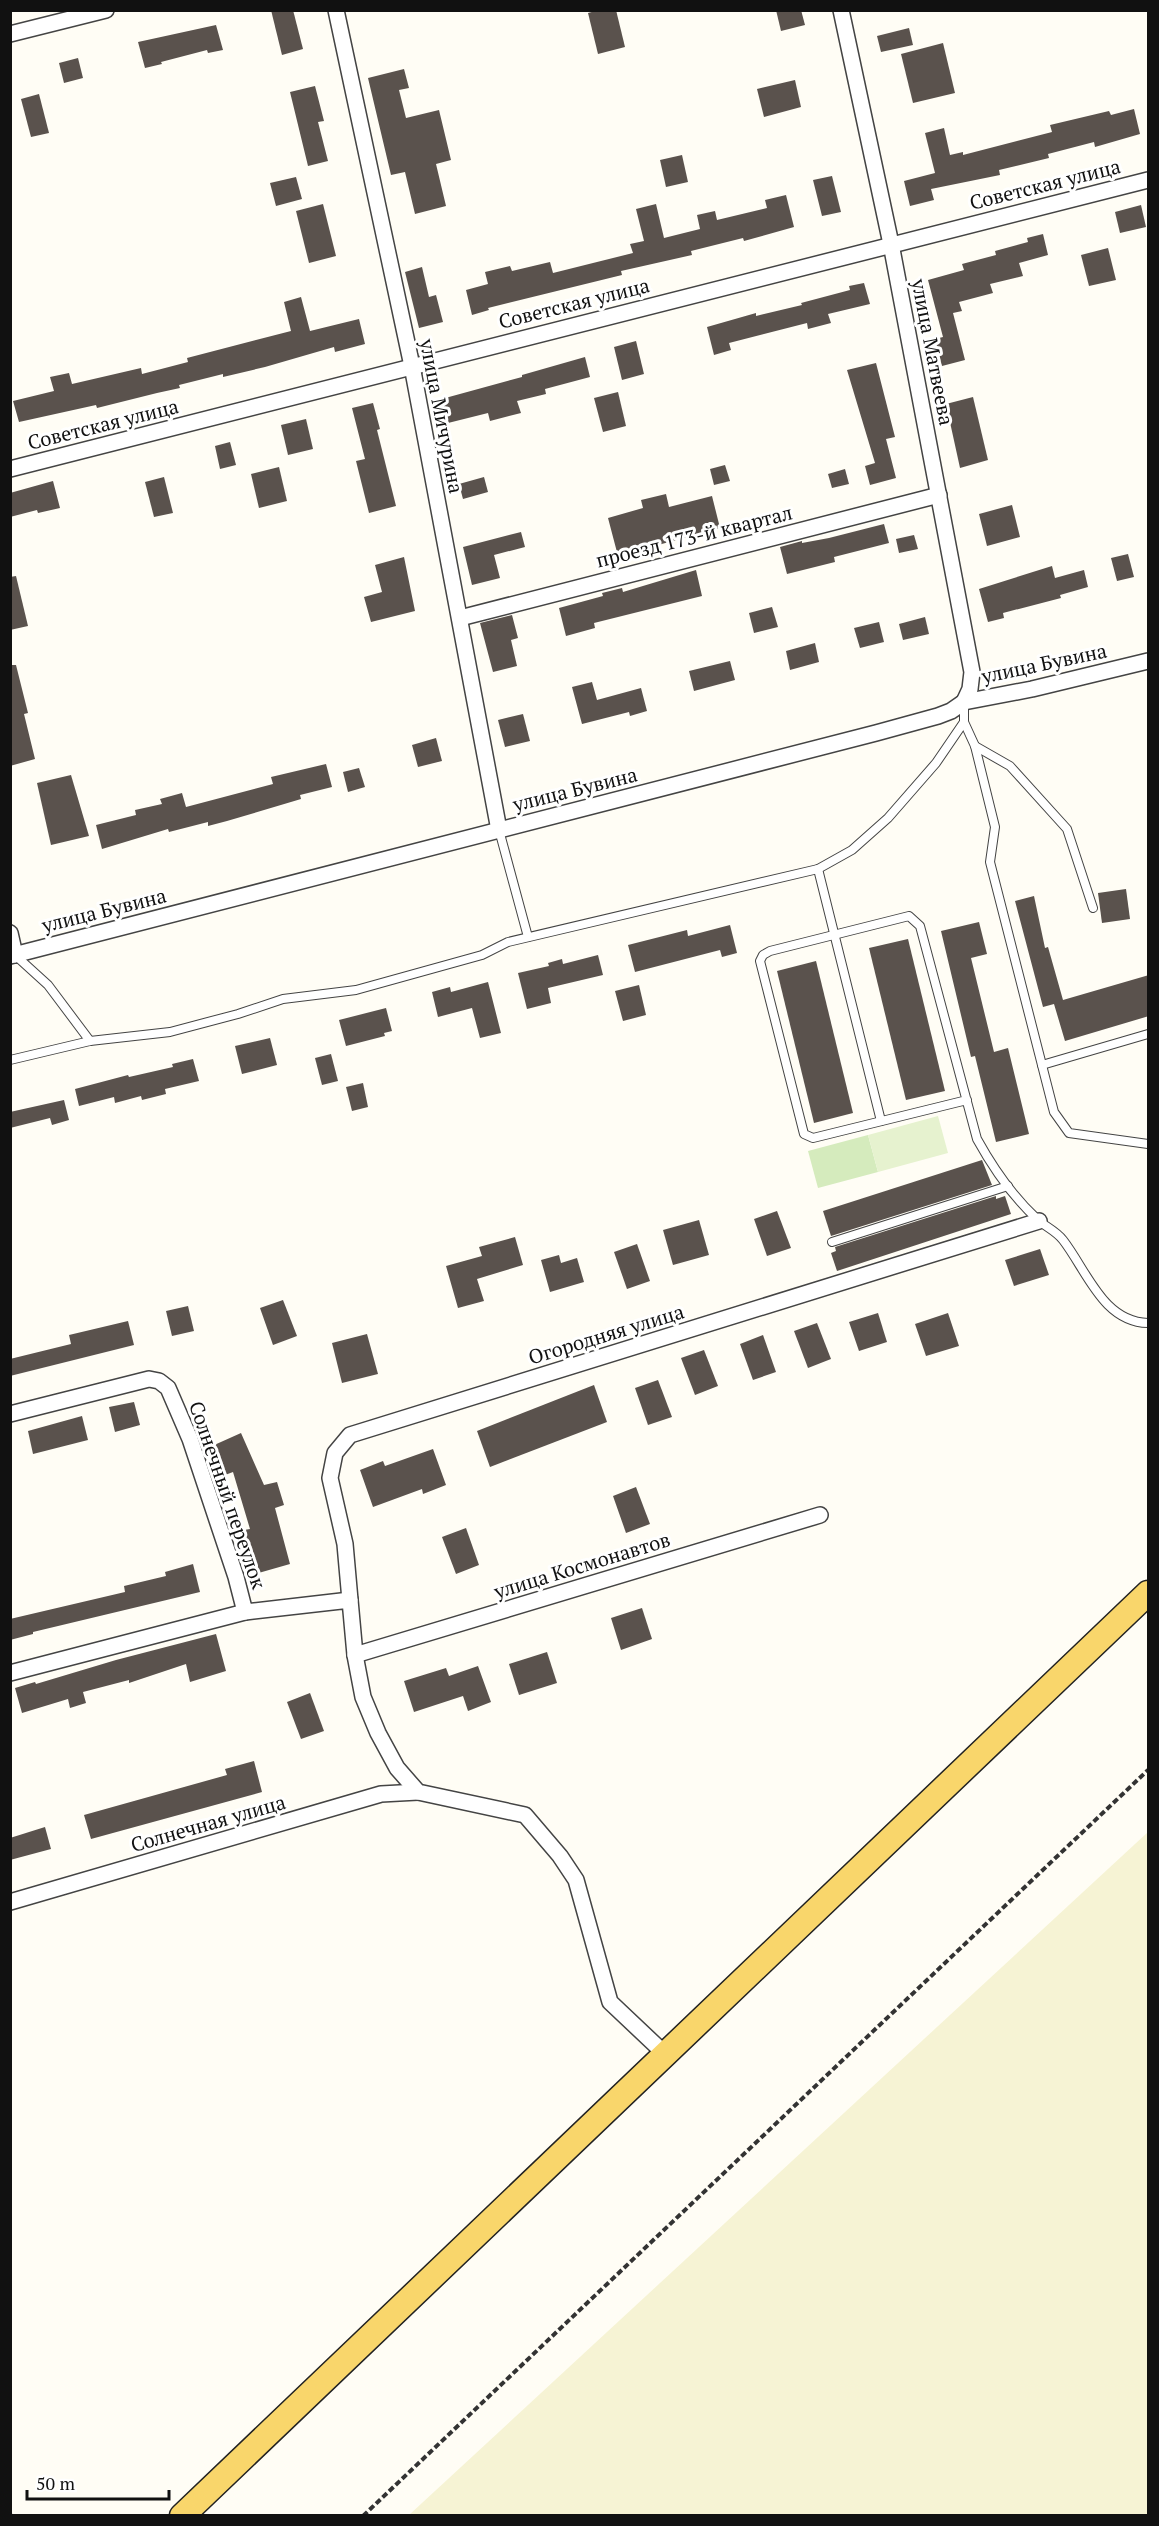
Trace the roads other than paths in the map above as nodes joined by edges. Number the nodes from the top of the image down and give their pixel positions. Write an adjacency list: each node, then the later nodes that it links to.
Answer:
1 (106, 10): 4 (street)
2 (336, 10): 7 (street, улица Мичурина)
3 (841, 10): 6 (street, улица Матвеева)
4 (10, 34)
5 (1149, 180): 6 (street, Советская улица)
6 (891, 244): 7 (street, Советская улица); 9 (street, улица Матвеева)
7 (412, 366): 8 (street, Советская улица); 10 (street, улица Мичурина)
8 (10, 469)
9 (939, 495): 10 (street, проезд 173-й квартал); 12 (street, улица Матвеева)
10 (460, 618): 15 (street, улица Мичурина)
11 (1149, 661): 12 (street, улица Бувина)
12 (964, 702): 13 (lane); 15 (street, улица Бувина)
13 (964, 722): 14 (lane); 16 (lane)
14 (975, 746): 17 (lane); 25 (lane)
15 (499, 830): 20 (lane); 21 (street, улица Бувина)
16 (818, 869): 19 (lane); 20 (lane)
17 (1093, 908)
18 (10, 933): 21 (street)
19 (834, 934): 26 (lane); 27 (lane); 27 (lane)
20 (528, 937): 23 (lane)
21 (13, 956): 23 (lane)
22 (1149, 1034): 25 (lane)
23 (90, 1041): 24 (lane)
24 (10, 1060)
25 (1042, 1065): 28 (lane)
26 (967, 1100): 27 (lane); 29 (lane)
27 (881, 1121)
28 (1149, 1144)
29 (1008, 1186): 30 (lane); 31 (lane)
30 (1039, 1221): 32 (lane); 36 (street, Огородняя улица)
31 (832, 1242)
32 (1149, 1323)
33 (10, 1414): 37 (street, Солнечный переулок)
34 (820, 1515): 38 (street, улица Космонавтов)
35 (1149, 1593): 42 (main road)
36 (350, 1600): 37 (street, Солнечный переулок); 38 (street)
37 (245, 1612): 39 (street)
38 (355, 1655): 40 (street)
39 (10, 1673)
40 (418, 1792): 41 (street, Солнечная улица); 42 (street)
41 (10, 1902)
42 (665, 2054): 43 (main road)
43 (182, 2516)

